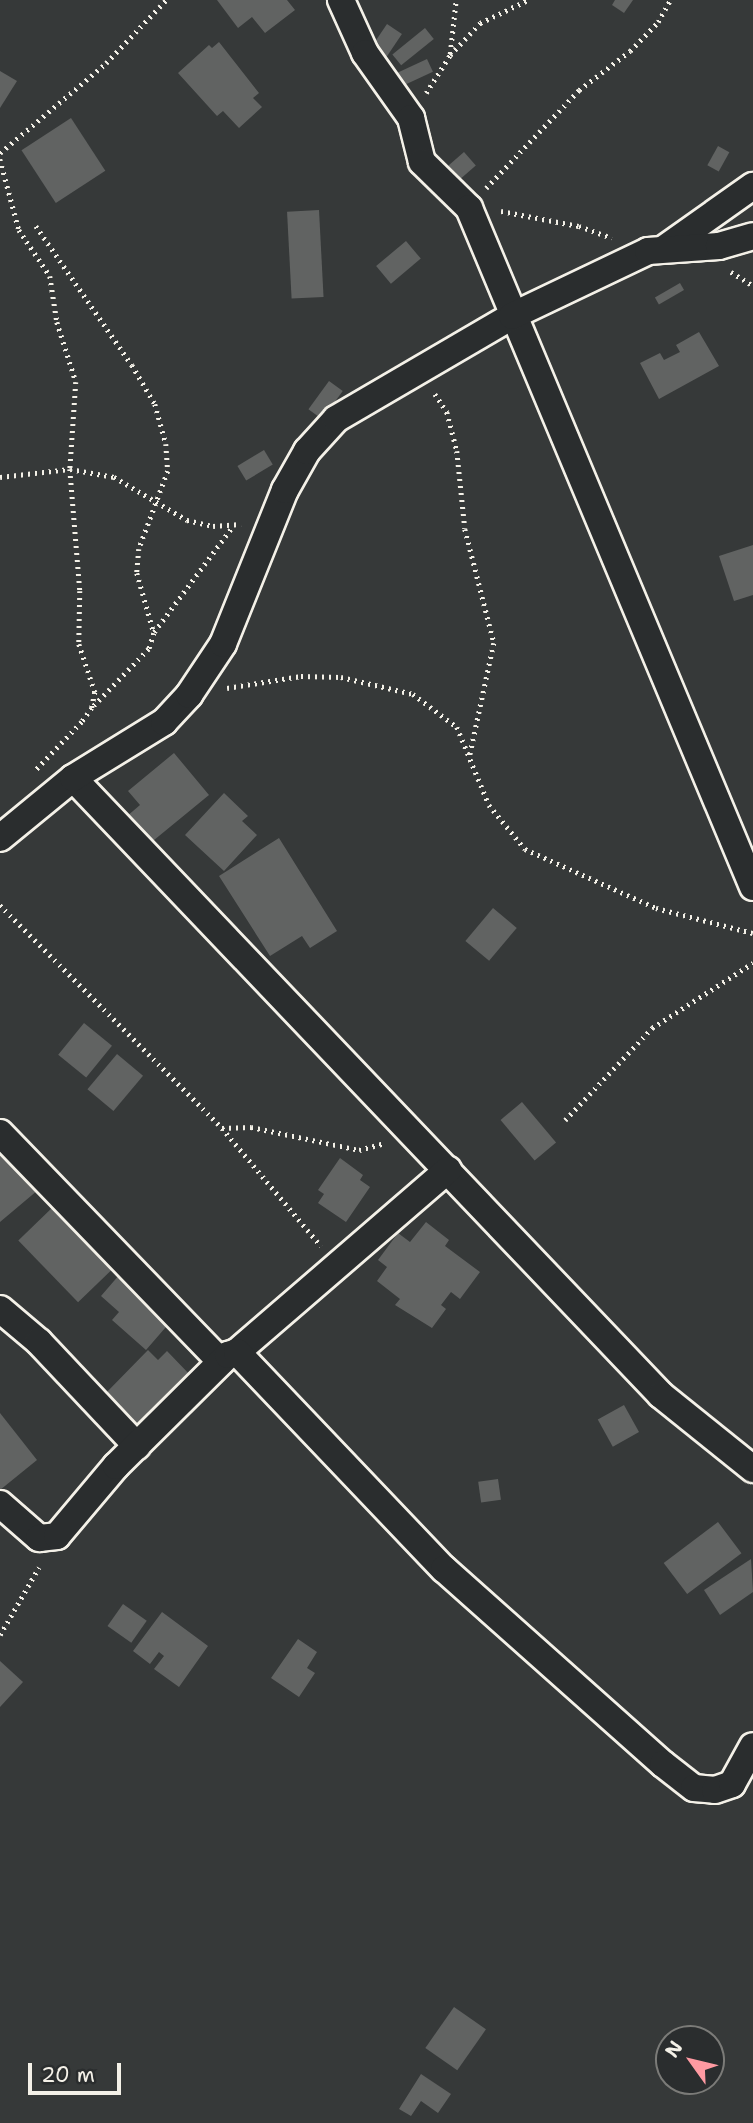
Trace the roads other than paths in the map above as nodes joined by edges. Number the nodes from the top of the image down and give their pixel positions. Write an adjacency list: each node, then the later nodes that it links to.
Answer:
1 (341, 0): 5 (street)
2 (753, 186): 4 (street)
3 (753, 236): 4 (street)
4 (657, 250): 5 (street)
5 (512, 316): 6 (street); 8 (street)
6 (73, 778): 7 (street); 10 (street)
7 (0, 838)
8 (753, 887)
9 (0, 1133): 12 (street)
10 (448, 1170): 12 (street); 14 (street)
11 (0, 1309): 13 (street)
12 (229, 1357): 13 (street); 16 (street)
13 (137, 1447): 15 (street)
14 (753, 1469)
15 (0, 1504)
16 (753, 1746)

